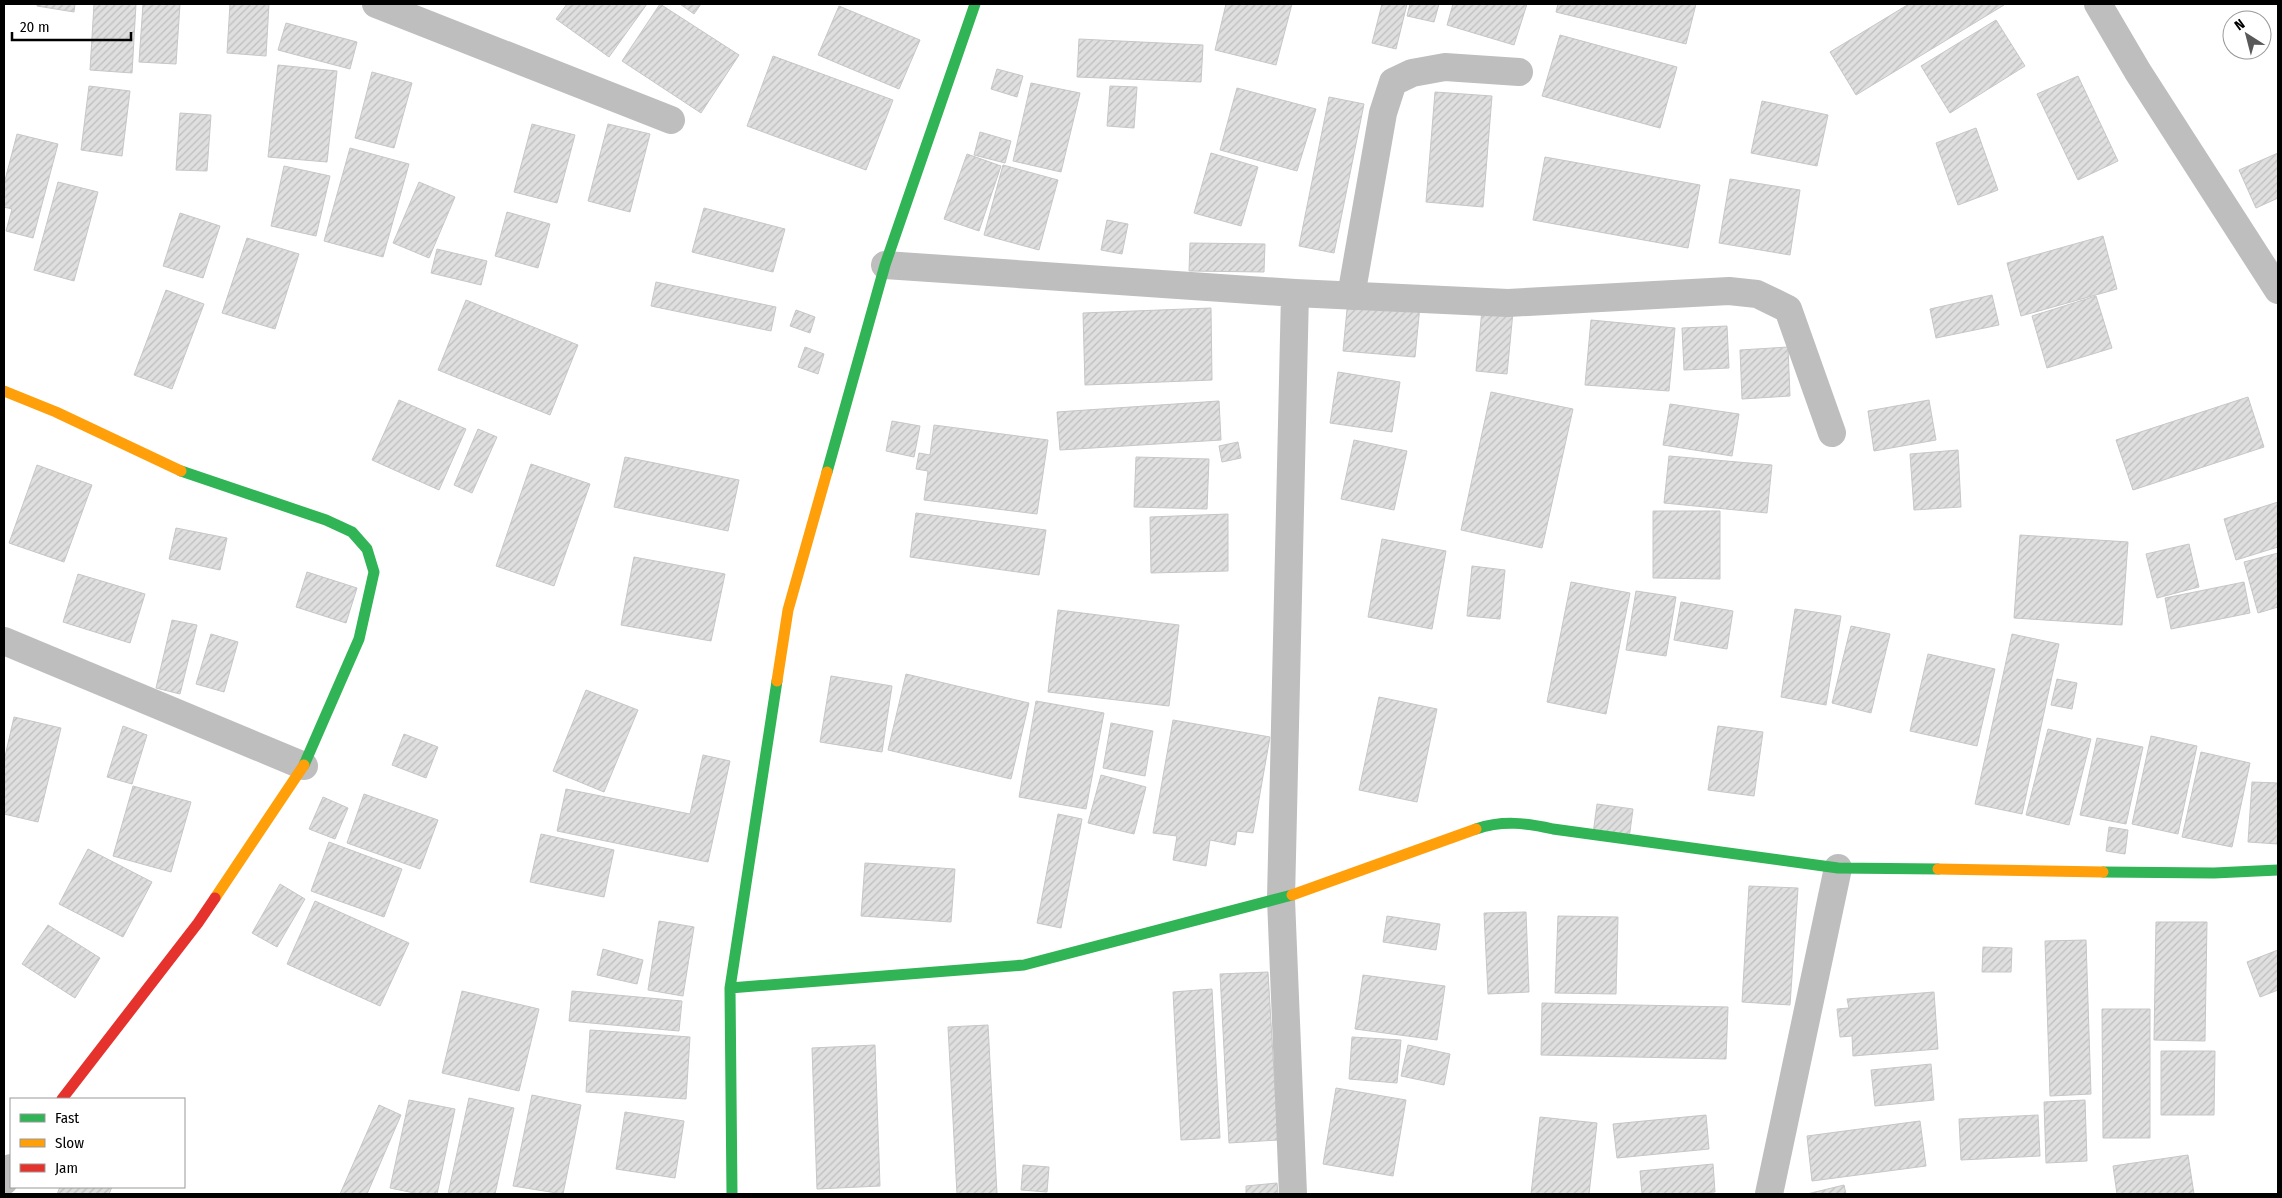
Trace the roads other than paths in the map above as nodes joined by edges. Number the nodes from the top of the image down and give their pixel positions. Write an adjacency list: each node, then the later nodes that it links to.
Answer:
1 (376, 4): 5 (street)
2 (975, 4): 6 (street)
3 (2098, 4): 7 (street)
4 (1519, 72): 9 (street)
5 (672, 120)
6 (884, 265): 8 (street); 17 (street)
7 (2278, 290)
8 (1294, 293): 9 (street); 16 (street)
9 (1351, 296): 11 (street)
10 (4, 391): 13 (street)
11 (1832, 433)
12 (4, 641): 13 (street)
13 (304, 766): 18 (street)
14 (1838, 868): 15 (street); 16 (street); 23 (street)
15 (2278, 870)
16 (1281, 899): 17 (street); 22 (street)
17 (730, 988): 21 (street)
18 (63, 1098)
19 (10, 1170): 20 (street)
20 (4, 1182)
21 (732, 1194)
22 (1293, 1194)
23 (1769, 1194)

